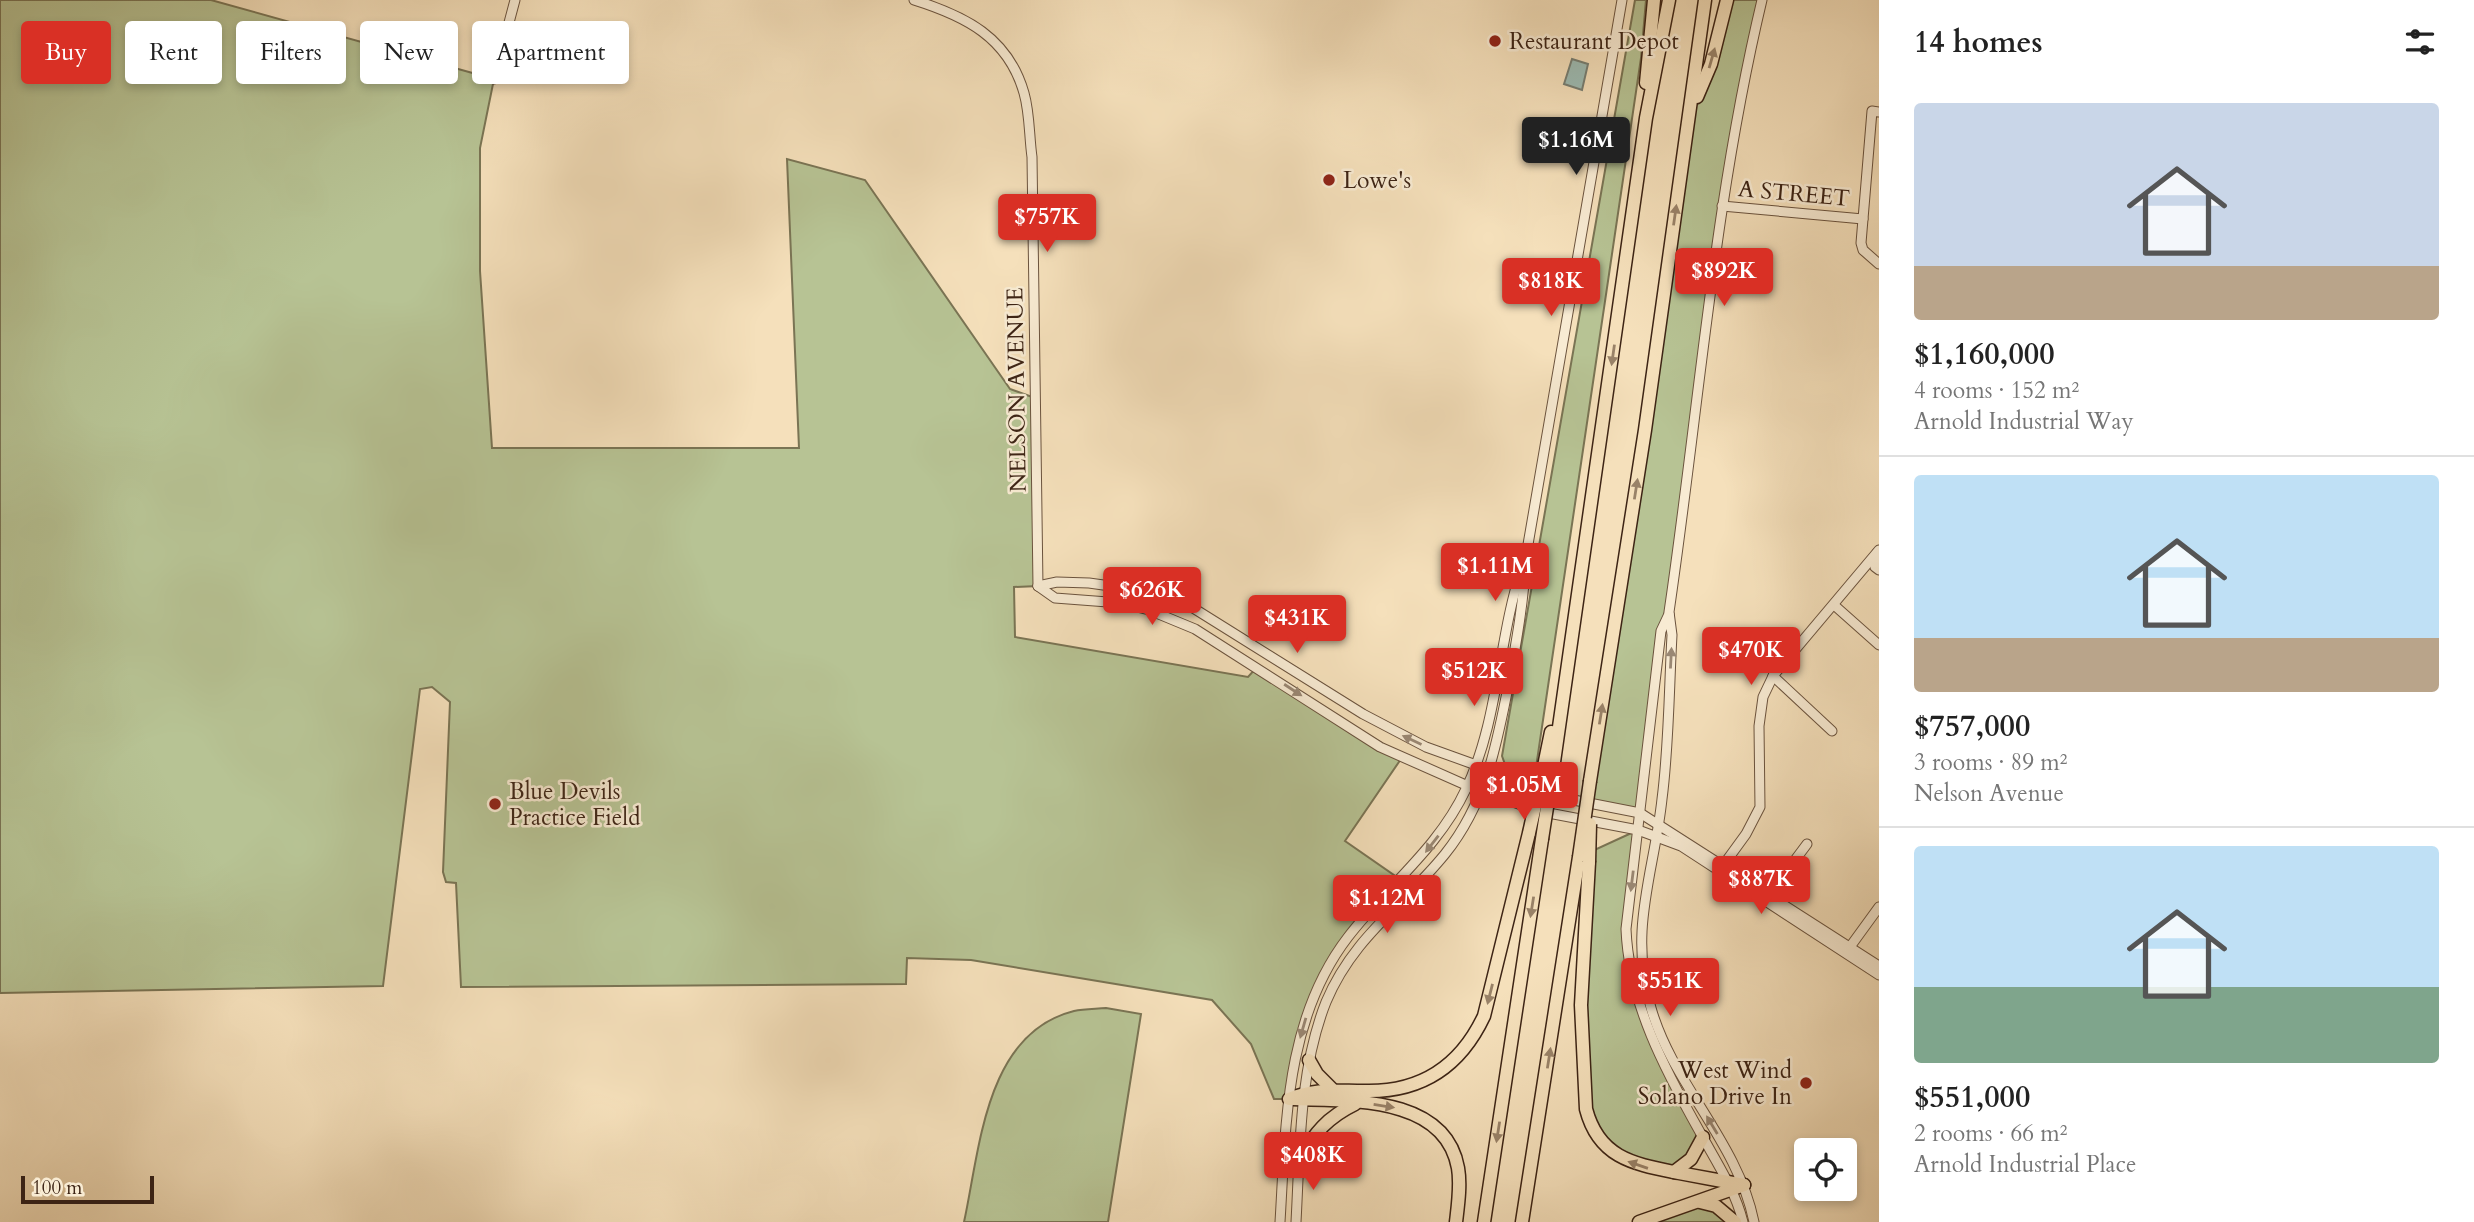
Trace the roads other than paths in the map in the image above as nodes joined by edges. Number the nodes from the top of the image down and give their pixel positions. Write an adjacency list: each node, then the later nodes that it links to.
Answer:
1 (515, 0): 9 (street)
2 (914, 0): 19 (street, NELSON AVENUE)
3 (1622, 0): 17 (street)
4 (1654, 0): 12 (highway)
5 (1669, 0): 12 (highway)
6 (1705, 0): 11 (highway)
7 (1727, 0): 11 (highway, one-way to 7)
8 (1762, 0): 13 (street)
9 (509, 21)
10 (1879, 112): 14 (street, A STREET)
11 (1689, 114): 35 (highway, one-way to 11, bridge)
12 (1646, 118): 26 (highway, one-way to 26)
13 (1722, 206): 14 (street, A STREET); 21 (street)
14 (1863, 219): 15 (street, A STREET)
15 (1879, 264)
16 (1879, 551): 18 (street); 20 (street)
17 (1526, 556): 25 (street); 27 (street)
18 (1879, 570)
19 (1038, 586): 25 (street, one-way to 19); 28 (street, one-way to 28)
20 (1834, 605): 22 (street); 23 (street)
21 (1669, 612): 30 (street); 31 (street, one-way to 21)
22 (1879, 645)
23 (1773, 676): 24 (street); 36 (street)
24 (1832, 731)
25 (1476, 765): 27 (street); 28 (street)
26 (1548, 767): 43 (highway, one-way to 43, bridge); 56 (highway, one-way to 56, bridge)
27 (1490, 771): 29 (street); 30 (street)
28 (1468, 786): 29 (street); 45 (street, one-way to 45)
29 (1482, 791): 32 (street); 42 (street)
30 (1640, 813): 31 (street); 32 (street)
31 (1658, 824): 33 (street); 36 (street)
32 (1638, 831): 33 (street); 47 (street, one-way to 47)
33 (1654, 835): 36 (street); 50 (street, one-way to 33)
34 (1807, 844): 37 (street)
35 (1584, 859): 49 (highway, one-way to 35); 57 (highway, one-way to 35)
36 (1722, 868): 37 (street)
37 (1767, 897): 39 (street)
38 (1879, 907): 39 (street)
39 (1848, 950): 40 (street); 41 (street)
40 (1879, 966)
41 (1879, 975)
42 (1309, 1060): 43 (highway); 44 (street)
43 (1333, 1090): 44 (highway)
44 (1306, 1096): 45 (highway); 46 (highway); 48 (street)
45 (1289, 1099): 53 (street)
46 (1356, 1104): 48 (highway); 55 (highway, one-way to 55)
47 (1703, 1137): 49 (highway); 51 (street)
48 (1300, 1160): 54 (street)
49 (1674, 1172): 51 (highway)
50 (1744, 1185): 51 (highway); 61 (street)
51 (1730, 1186): 52 (highway); 60 (street)
52 (1699, 1202): 58 (highway); 59 (highway)
53 (1280, 1222)
54 (1296, 1222)
55 (1456, 1222)
56 (1484, 1222)
57 (1522, 1222)
58 (1639, 1222)
59 (1735, 1222)
60 (1742, 1222)
61 (1754, 1222)

